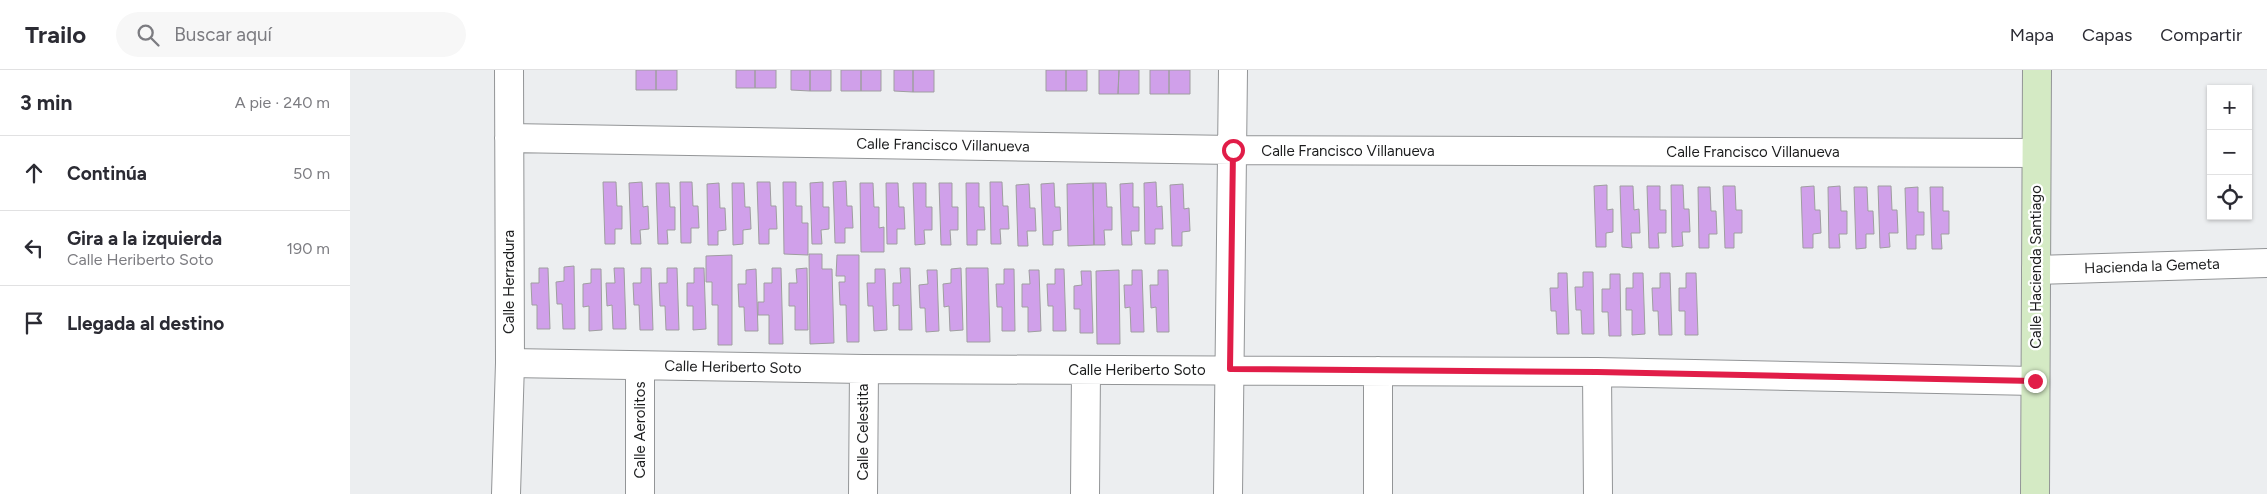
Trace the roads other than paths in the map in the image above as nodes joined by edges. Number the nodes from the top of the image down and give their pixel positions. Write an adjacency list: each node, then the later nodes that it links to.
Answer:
1 (509, 70): 4 (street, Calle Herradura)
2 (1233, 70): 5 (street)
3 (2037, 70): 6 (street, Calle Hacienda Santiago)
4 (509, 138): 5 (street, Calle Francisco Villanueva); 9 (street, Calle Herradura)
5 (1233, 150): 6 (street, Calle Francisco Villanueva); 11 (street)
6 (2036, 153): 8 (street, Calle Hacienda Santiago)
7 (2267, 262): 8 (street, Hacienda la Gemeta)
8 (2036, 270): 16 (street, Calle Hacienda Santiago)
9 (510, 363): 10 (street, Calle Heriberto Soto); 17 (street, Calle Herradura)
10 (640, 366): 12 (street, Calle Heriberto Soto); 18 (street, Calle Aerolitos)
11 (1230, 369): 13 (street, Calle Heriberto Soto); 14 (street, Calle Heriberto Soto); 21 (street)
12 (864, 370): 13 (street, Calle Heriberto Soto); 19 (street, Calle Celestita)
13 (1086, 370): 20 (street)
14 (1378, 371): 15 (street, Calle Heriberto Soto); 22 (street)
15 (1597, 372): 16 (street, Calle Heriberto Soto); 23 (street)
16 (2035, 381): 24 (street, Calle Hacienda Santiago)
17 (506, 494)
18 (640, 494)
19 (863, 494)
20 (1085, 494)
21 (1228, 494)
22 (1378, 494)
23 (1598, 494)
24 (2035, 494)

